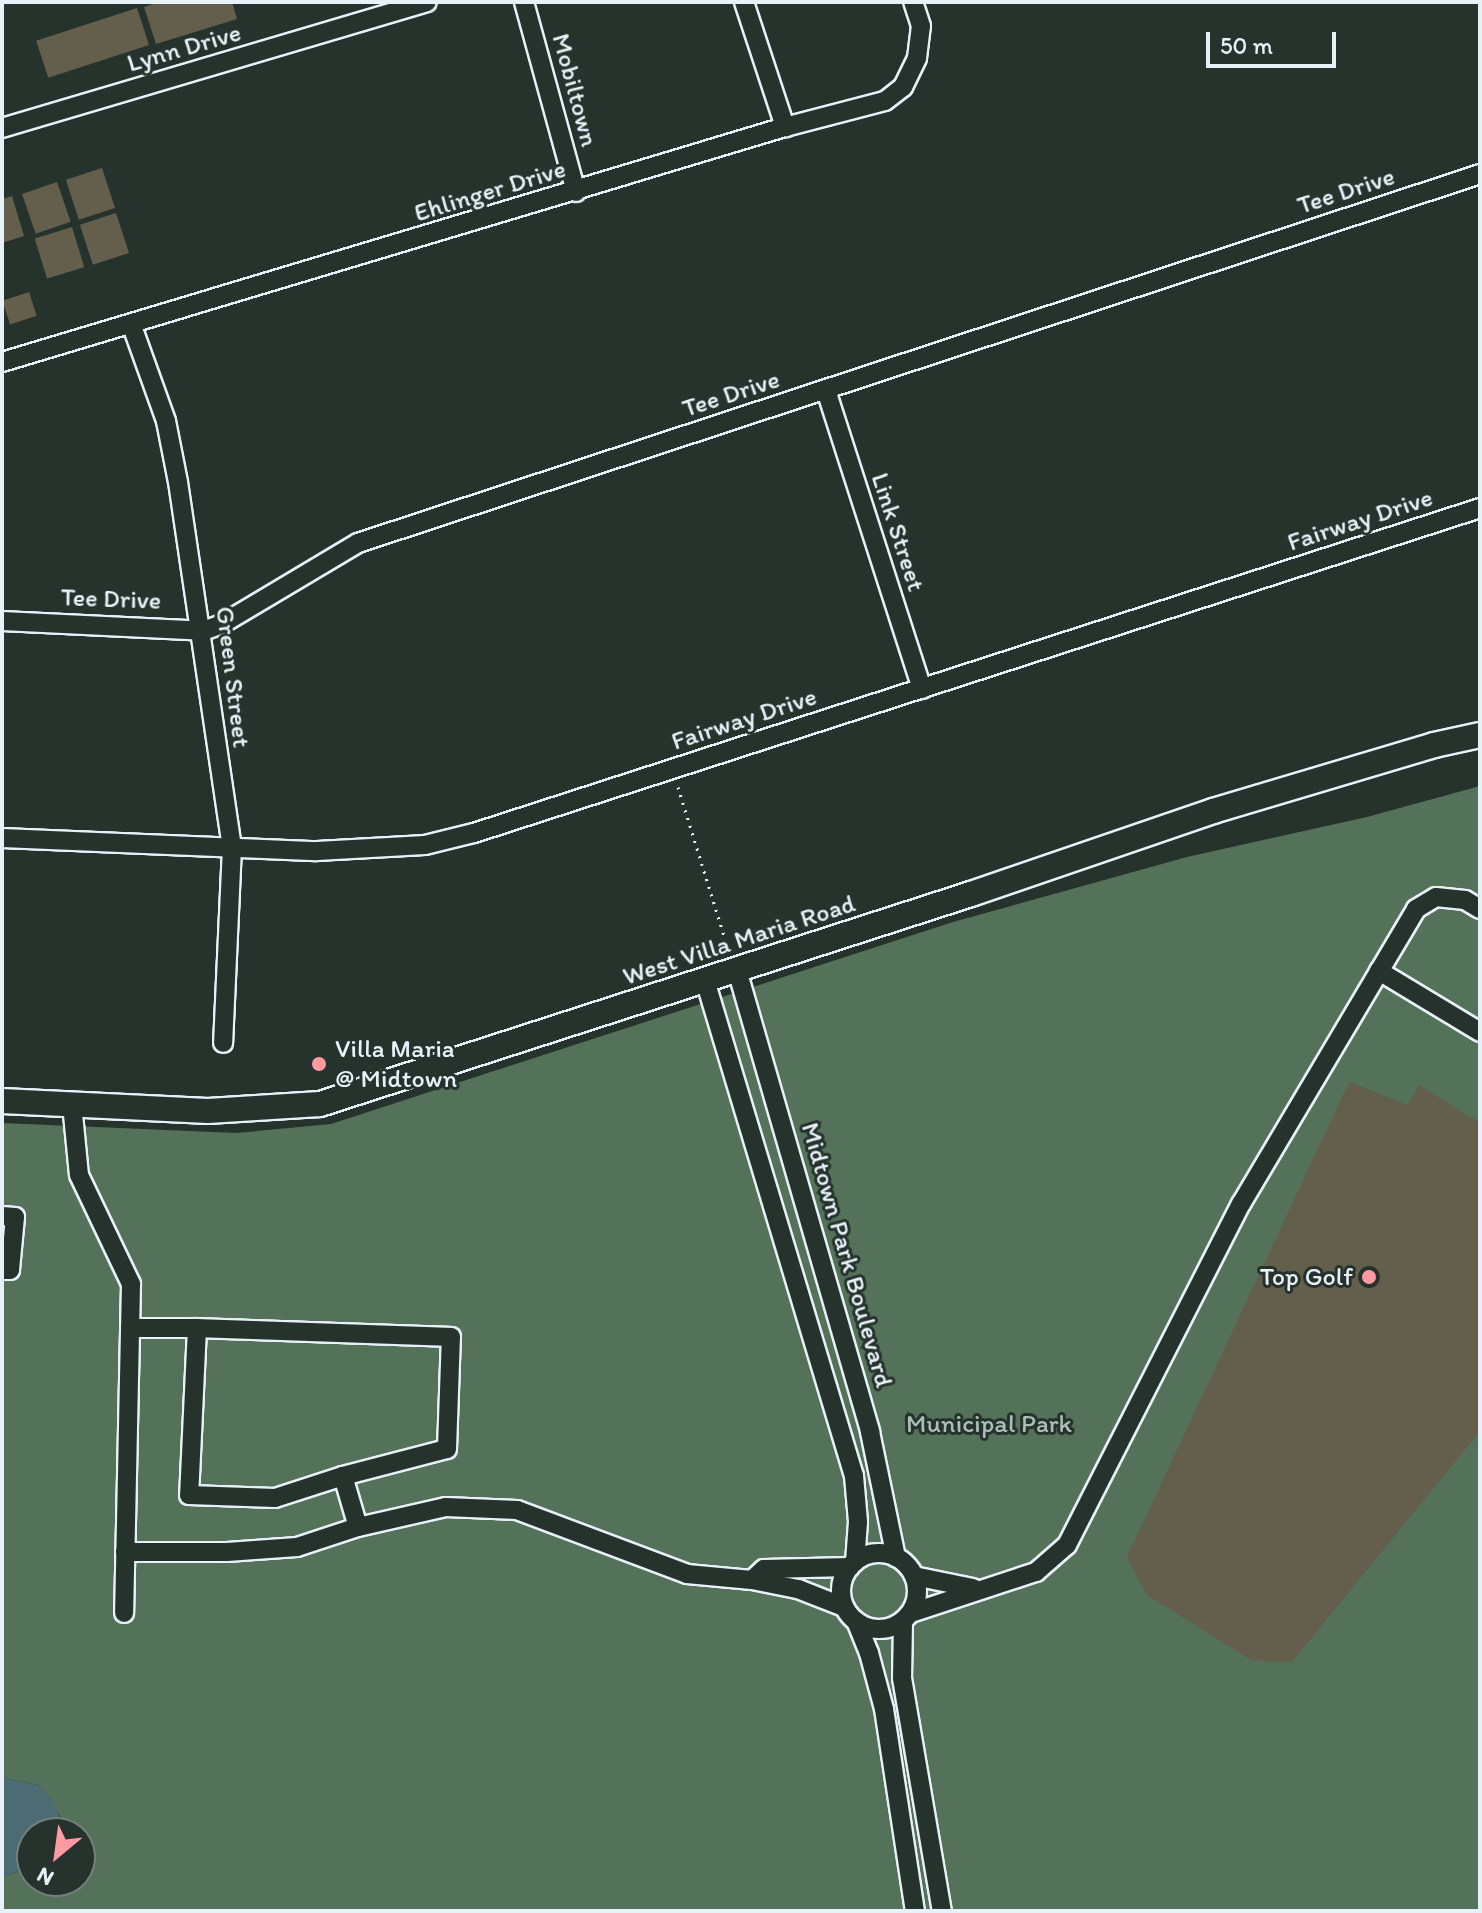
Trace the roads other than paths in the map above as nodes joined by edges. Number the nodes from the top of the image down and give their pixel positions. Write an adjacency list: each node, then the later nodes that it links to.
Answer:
1 (427, 2): 6 (street, Lynn Drive)
2 (524, 2): 8 (street, Mobiltown)
3 (744, 2): 5 (street)
4 (913, 2): 5 (street, Ehlinger Drive)
5 (785, 127): 8 (street, Ehlinger Drive)
6 (2, 128)
7 (1480, 174): 11 (street, Tee Drive)
8 (576, 192): 9 (street, Ehlinger Drive)
9 (132, 326): 10 (street, Ehlinger Drive); 14 (street, Green Street)
10 (2, 362)
11 (826, 390): 14 (street, Tee Drive); 15 (street, Link Street)
12 (1480, 508): 15 (street, Fairway Drive)
13 (2, 621): 14 (street, Tee Drive)
14 (203, 631): 18 (street, Green Street)
15 (922, 689): 18 (street, Fairway Drive)
16 (1480, 735): 20 (main road, West Villa Maria Road)
17 (2, 838): 18 (street, Fairway Drive)
18 (232, 847): 24 (street, Green Street)
19 (1480, 909): 21 (street)
20 (737, 970): 22 (main road, West Villa Maria Road); 34 (street, Midtown Park Boulevard)
21 (1379, 971): 23 (street); 38 (street)
22 (705, 980): 26 (main road, West Villa Maria Road); 35 (street)
23 (1480, 1032)
24 (223, 1043)
25 (2, 1101): 26 (main road, West Villa Maria Road)
26 (72, 1104): 29 (street)
27 (2, 1216): 28 (street)
28 (2, 1270)
29 (130, 1328): 30 (street); 33 (street)
30 (197, 1328): 31 (street); 31 (street)
31 (343, 1476): 32 (street)
32 (358, 1527): 33 (street); 37 (street)
33 (125, 1552): 39 (street)
34 (896, 1557): 35 (street); 36 (street)
35 (852, 1564): 37 (street); 40 (street)
36 (914, 1576): 38 (street); 41 (street)
37 (752, 1580): 40 (street)
38 (976, 1589): 41 (street)
39 (124, 1613)
40 (850, 1614): 41 (street); 42 (street)
41 (907, 1617): 43 (street)
42 (915, 1911)
43 (942, 1911)

